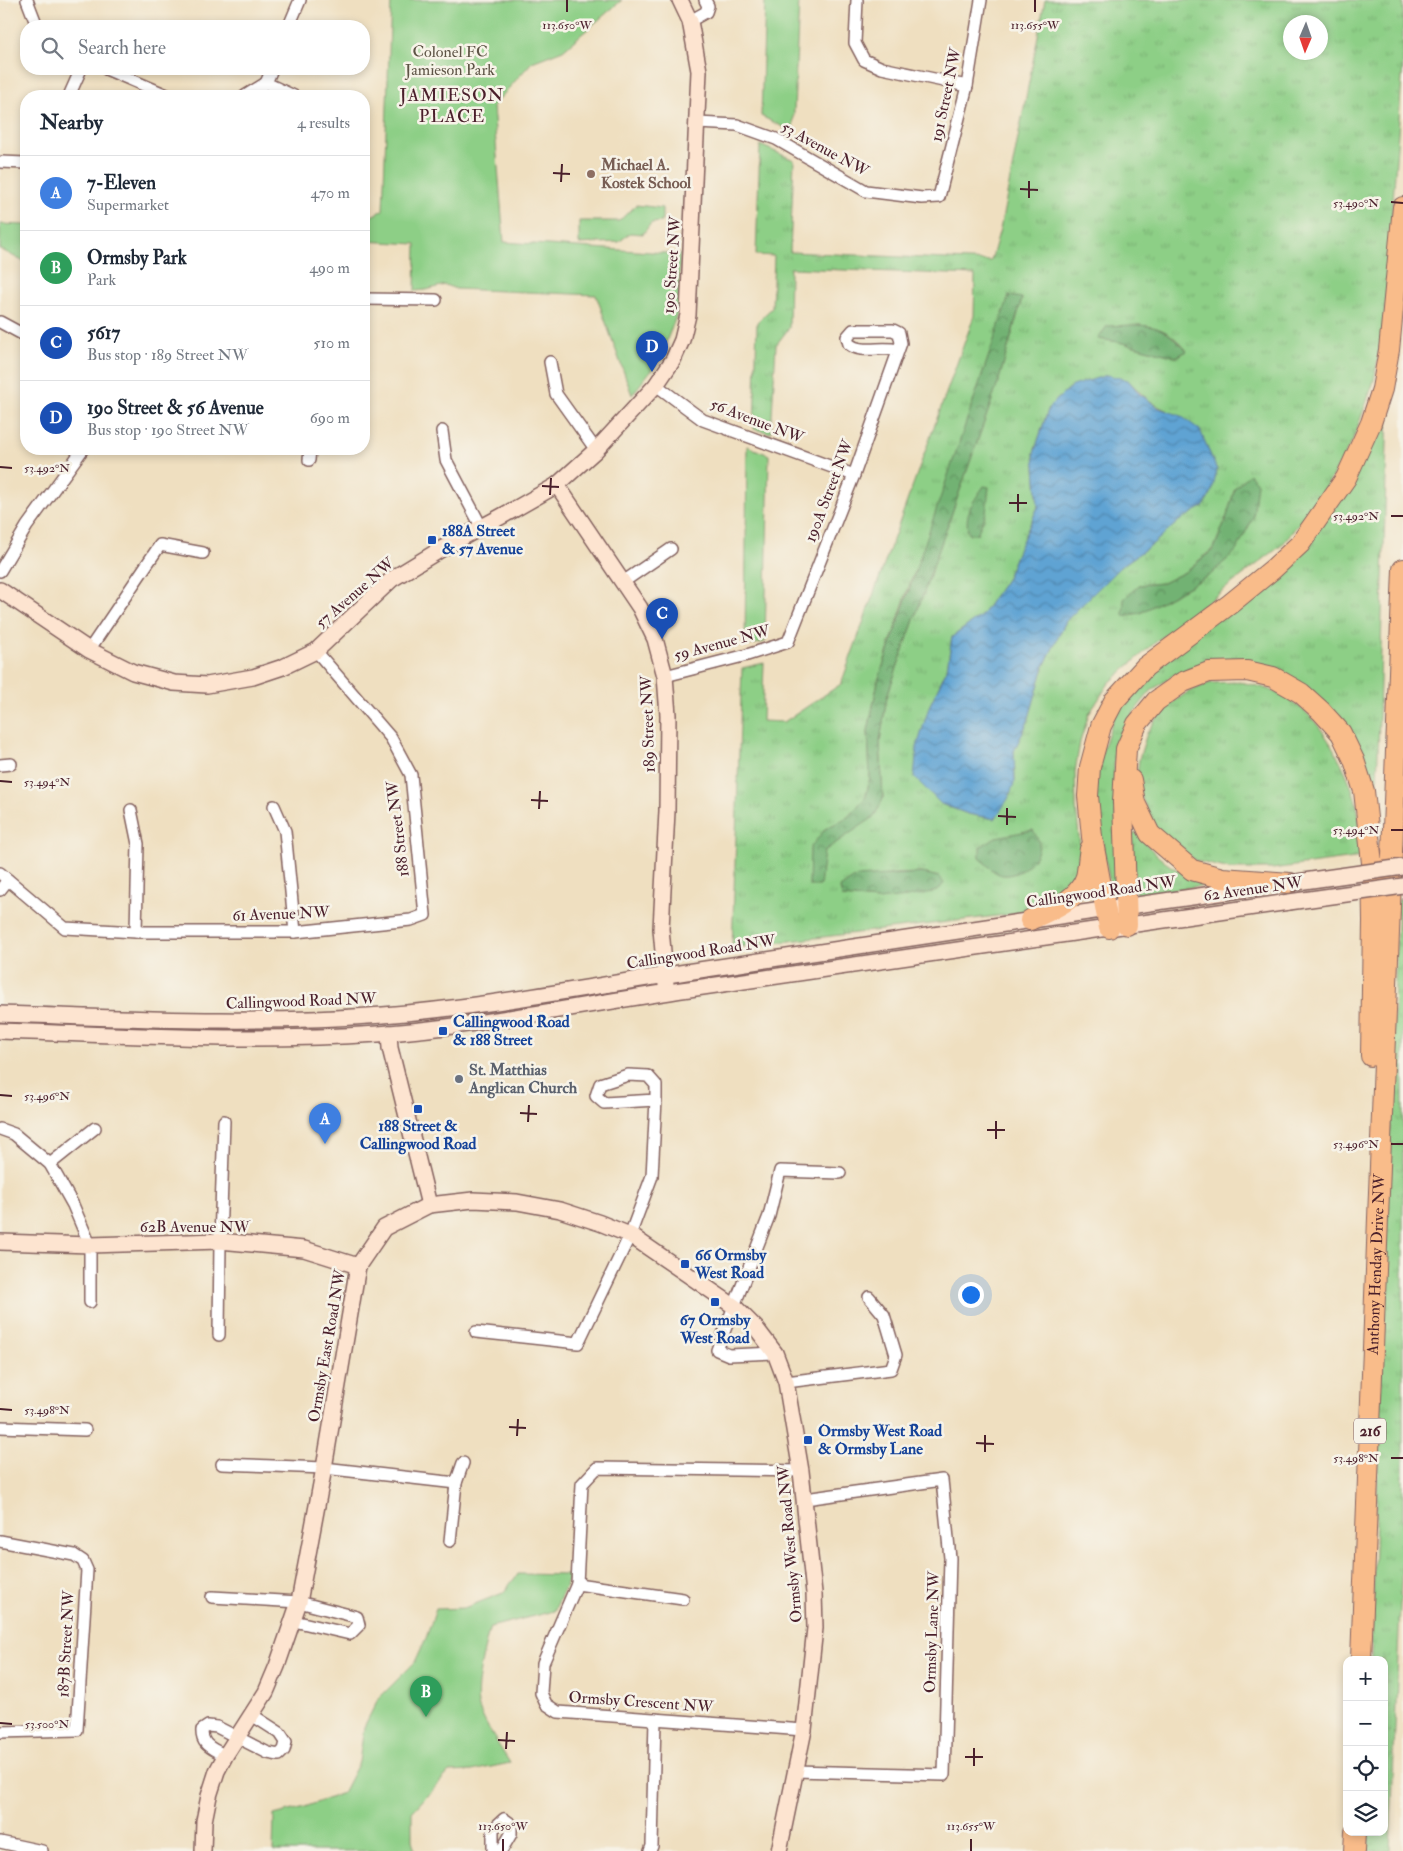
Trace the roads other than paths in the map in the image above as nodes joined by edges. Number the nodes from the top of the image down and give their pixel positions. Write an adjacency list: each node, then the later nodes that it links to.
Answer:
1 (27, 0): 7 (street)
2 (300, 0): 8 (street)
3 (680, 0): 9 (street, 190 Street NW)
4 (705, 0): 9 (street)
5 (857, 0): 14 (street)
6 (981, 0): 14 (street, 191 Street NW)
7 (35, 20)
8 (292, 20)
9 (690, 21): 19 (street, 190 Street NW)
10 (78, 75): 15 (street)
11 (120, 75): 16 (street)
12 (269, 75): 13 (street)
13 (266, 83): 17 (street); 18 (street)
14 (967, 86): 22 (street, 191 Street NW)
15 (72, 90)
16 (154, 90)
17 (255, 90)
18 (281, 90)
19 (697, 122): 22 (street, 53 Avenue NW); 30 (street, 190 Street NW)
20 (0, 162): 21 (street)
21 (20, 163)
22 (939, 197)
23 (1403, 207): 50 (highway)
24 (370, 299): 25 (street)
25 (436, 300)
26 (1, 326): 27 (street)
27 (20, 334)
28 (896, 350): 34 (street, 190A Street NW)
29 (550, 362): 32 (street)
30 (656, 385): 32 (street, 57 Avenue NW); 34 (street, 56 Avenue NW)
31 (442, 432): 36 (street)
32 (596, 450): 35 (street, 57 Avenue NW)
33 (78, 455): 40 (street)
34 (854, 475): 43 (street, 190A Street NW)
35 (557, 485): 36 (street, 57 Avenue NW); 41 (street, 189 Street NW)
36 (482, 528): 45 (street, 57 Avenue NW)
37 (671, 550): 41 (street)
38 (203, 553): 44 (street)
39 (1403, 569): 73 (highway, Anthony Henday Drive NW / 216)
40 (0, 571)
41 (623, 582): 46 (street, 189 Street NW)
42 (0, 590): 44 (street, 57 Avenue NW)
43 (788, 642): 46 (street, 59 Avenue NW)
44 (89, 650): 45 (street, 57 Avenue NW)
45 (316, 651): 56 (street, 188 Street NW)
46 (666, 676): 61 (street, 189 Street NW)
47 (1126, 748): 55 (highway); 57 (highway); 73 (highway)
48 (274, 806): 60 (street)
49 (131, 810): 59 (street)
50 (1092, 837): 57 (highway); 58 (highway)
51 (1403, 867): 55 (street, Callingwood Road NW, bridge)
52 (4, 876): 54 (street, 61 Avenue NW); 59 (street, 61 Avenue NW)
53 (1403, 886): 55 (street, 62 Avenue NW, bridge)
54 (0, 890)
55 (1290, 892): 57 (street, Callingwood Road NW)
56 (425, 915): 60 (street, 61 Avenue NW)
57 (1117, 917): 58 (street, Callingwood Road NW); 62 (street, Callingwood Road NW)
58 (1030, 920): 61 (street, Callingwood Road NW)
59 (136, 932): 60 (street, 61 Avenue NW)
60 (295, 932)
61 (665, 975): 62 (street, 189 Street NW); 64 (street, Callingwood Road NW)
62 (667, 992): 66 (street, Callingwood Road NW)
63 (0, 1014): 64 (street, Callingwood Road NW)
64 (386, 1015): 66 (street)
65 (0, 1031): 66 (street, Callingwood Road NW)
66 (389, 1033): 74 (street)
67 (656, 1100): 67 (street); 75 (street)
68 (224, 1121): 76 (street)
69 (95, 1128): 71 (street)
70 (0, 1129): 71 (street)
71 (50, 1164): 78 (street)
72 (840, 1173): 82 (street)
73 (1378, 1203): 102 (highway, Anthony Henday Drive NW / 216)
74 (429, 1205): 75 (street, Ormsby West Road NW); 79 (street, Ormsby East Road NW)
75 (630, 1235): 82 (street, Ormsby West Road NW); 83 (street)
76 (220, 1241): 78 (street, 62B Avenue NW); 79 (street, 62B Avenue NW); 84 (street)
77 (0, 1242): 78 (street, 62B Avenue NW)
78 (90, 1245): 81 (street)
79 (358, 1266): 91 (street, Ormsby East Road NW)
80 (870, 1297): 86 (street)
81 (90, 1302)
82 (735, 1307): 85 (street, Ormsby West Road NW); 85 (street)
83 (476, 1332)
84 (219, 1335)
85 (775, 1353): 86 (street, Ormsby West Road NW)
86 (786, 1382): 92 (street, Ormsby West Road NW)
87 (0, 1427): 88 (street)
88 (85, 1430)
89 (463, 1462): 93 (street)
90 (222, 1464): 91 (street)
91 (324, 1468): 93 (street); 100 (street, Ormsby East Road NW)
92 (801, 1471): 94 (street, Ormsby West Road NW); 97 (street, Ormsby Crescent NW)
93 (456, 1483): 95 (street)
94 (805, 1499): 105 (street, Ormsby West Road NW); 109 (street, Ormsby Lane NW)
95 (450, 1540)
96 (0, 1541): 106 (street, 187B Street NW)
97 (577, 1584): 99 (street); 104 (street, Ormsby Crescent NW)
98 (212, 1597): 100 (street)
99 (683, 1599)
100 (299, 1602): 101 (street, Ormsby East Road NW); 101 (street)
101 (294, 1621): 103 (street, Ormsby East Road NW)
102 (1361, 1656)
103 (252, 1715): 107 (street, Ormsby East Road NW); 107 (street)
104 (655, 1719): 105 (street, Ormsby Crescent NW); 116 (street)
105 (804, 1730): 109 (street, Ormsby West Road NW)
106 (0, 1732)
107 (237, 1738): 108 (street, Ormsby East Road NW); 108 (street)
108 (225, 1756): 113 (street, Ormsby East Road NW)
109 (795, 1771): 117 (street, Ormsby West Road NW)
110 (1355, 1836): 118 (highway)
111 (0, 1842): 112 (street)
112 (42, 1851)
113 (203, 1851)
114 (493, 1851): 115 (street)
115 (500, 1851)
116 (650, 1851)
117 (779, 1851)
118 (1354, 1851)

